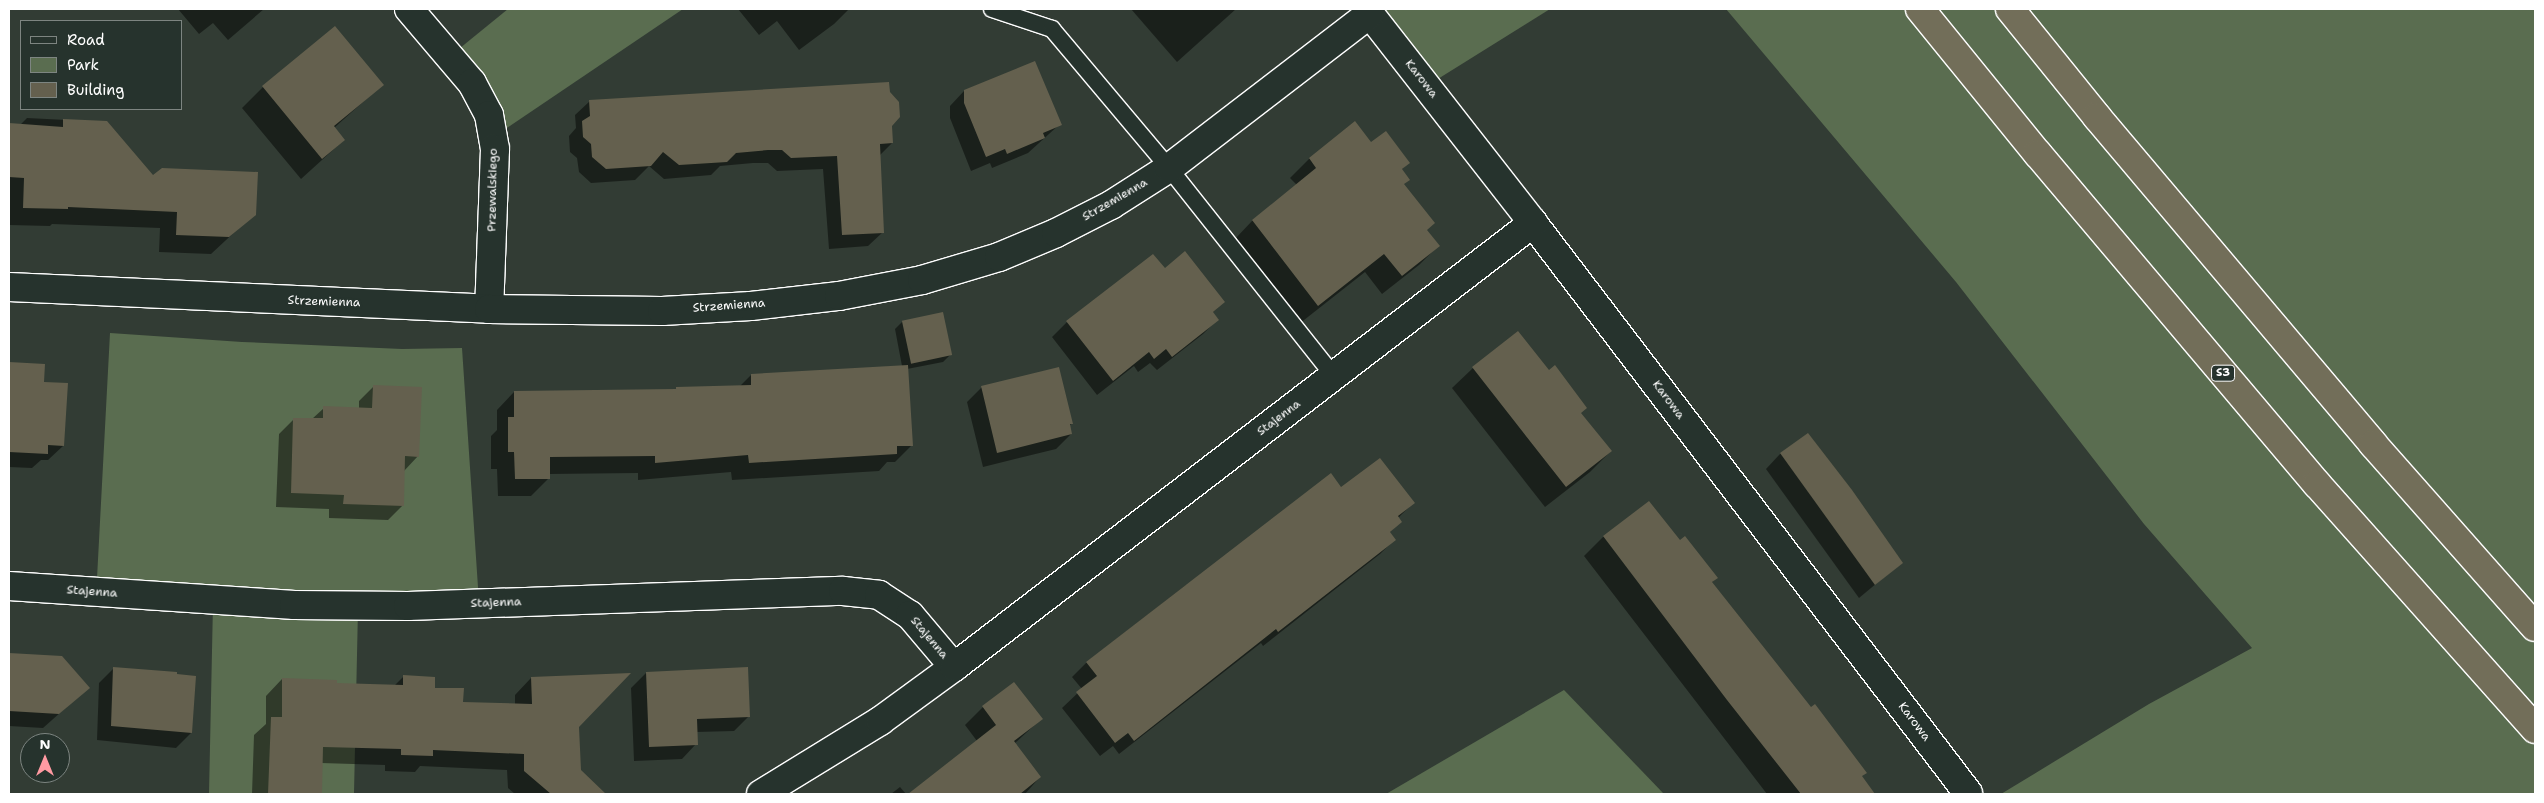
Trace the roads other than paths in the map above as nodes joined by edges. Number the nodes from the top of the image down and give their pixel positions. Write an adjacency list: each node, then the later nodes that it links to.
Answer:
1 (409, 9): 9 (street, Przewalskiego)
2 (992, 9): 6 (lane)
3 (1920, 9): 14 (highway, S3)
4 (2010, 9): 12 (highway)
5 (1368, 11): 6 (street, Strzemienna); 7 (street, Karowa)
6 (1169, 168): 9 (street, Strzemienna); 10 (lane)
7 (1533, 223): 10 (street, Stajenna); 15 (street, Karowa)
8 (9, 287): 9 (street, Strzemienna)
9 (489, 309)
10 (1334, 376): 13 (street, Stajenna)
11 (9, 586): 13 (street, Stajenna)
12 (2535, 627)
13 (954, 667): 16 (street, Stajenna)
14 (2535, 729)
15 (1968, 793)
16 (761, 794)

